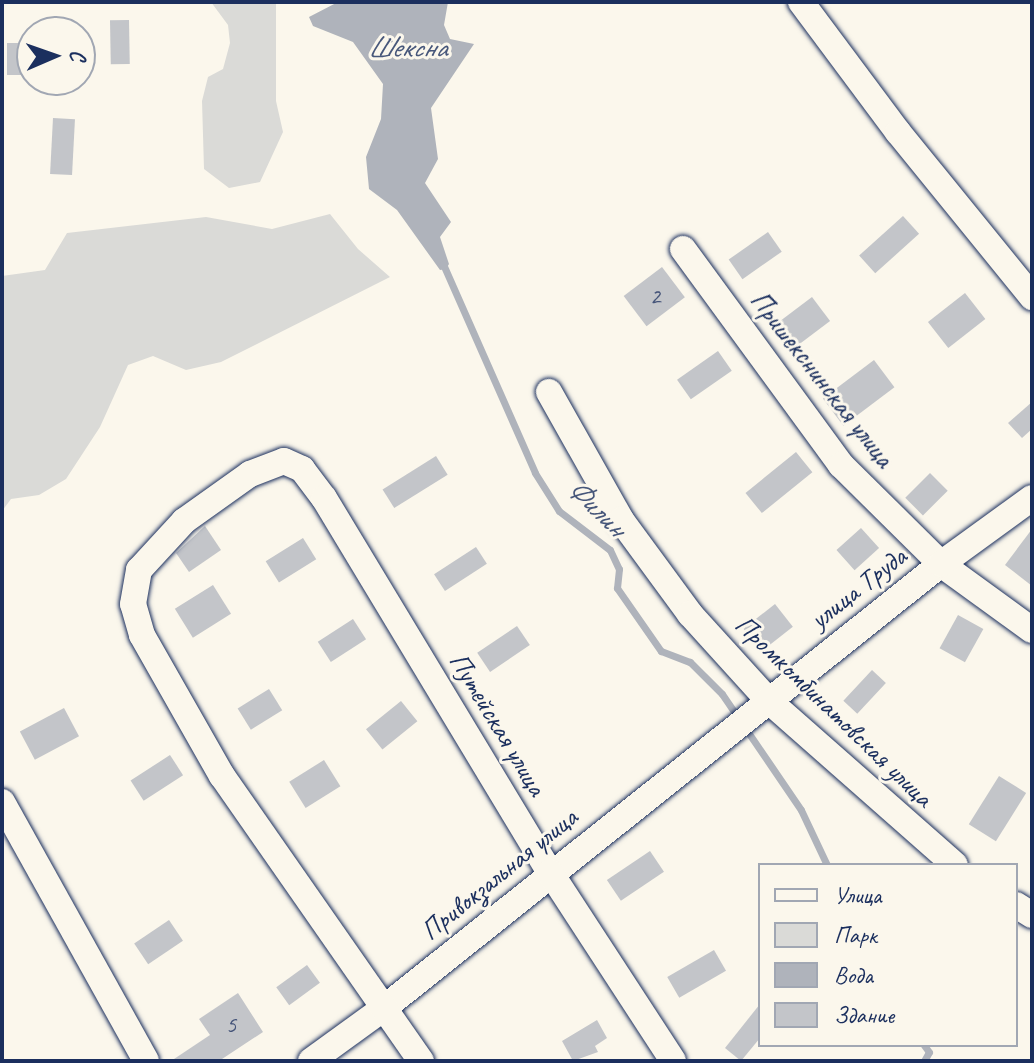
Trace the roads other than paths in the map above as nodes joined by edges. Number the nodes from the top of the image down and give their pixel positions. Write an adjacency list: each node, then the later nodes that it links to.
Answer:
1 (801, 2): 3 (street)
2 (683, 249): 6 (street, Пришекснинская улица)
3 (1032, 297)
4 (549, 392): 8 (street, Промкомбинатовская улица)
5 (1032, 498): 6 (street, улица Труда)
6 (941, 564): 7 (street, Пришекснинская улица); 8 (street, улица Труда)
7 (1032, 630)
8 (758, 707): 9 (street, улица Труда); 11 (street, Промкомбинатовская улица)
9 (726, 734): 12 (street, Привокзальная улица)
10 (2, 802): 14 (street)
11 (953, 863)
12 (550, 872): 13 (street, Привокзальная улица); 13 (street, Путейская улица); 17 (street, Путейская улица)
13 (384, 1008): 15 (street, Привокзальная улица); 16 (street, Путейская улица)
14 (146, 1061)
15 (311, 1061)
16 (421, 1061)
17 (673, 1061)

